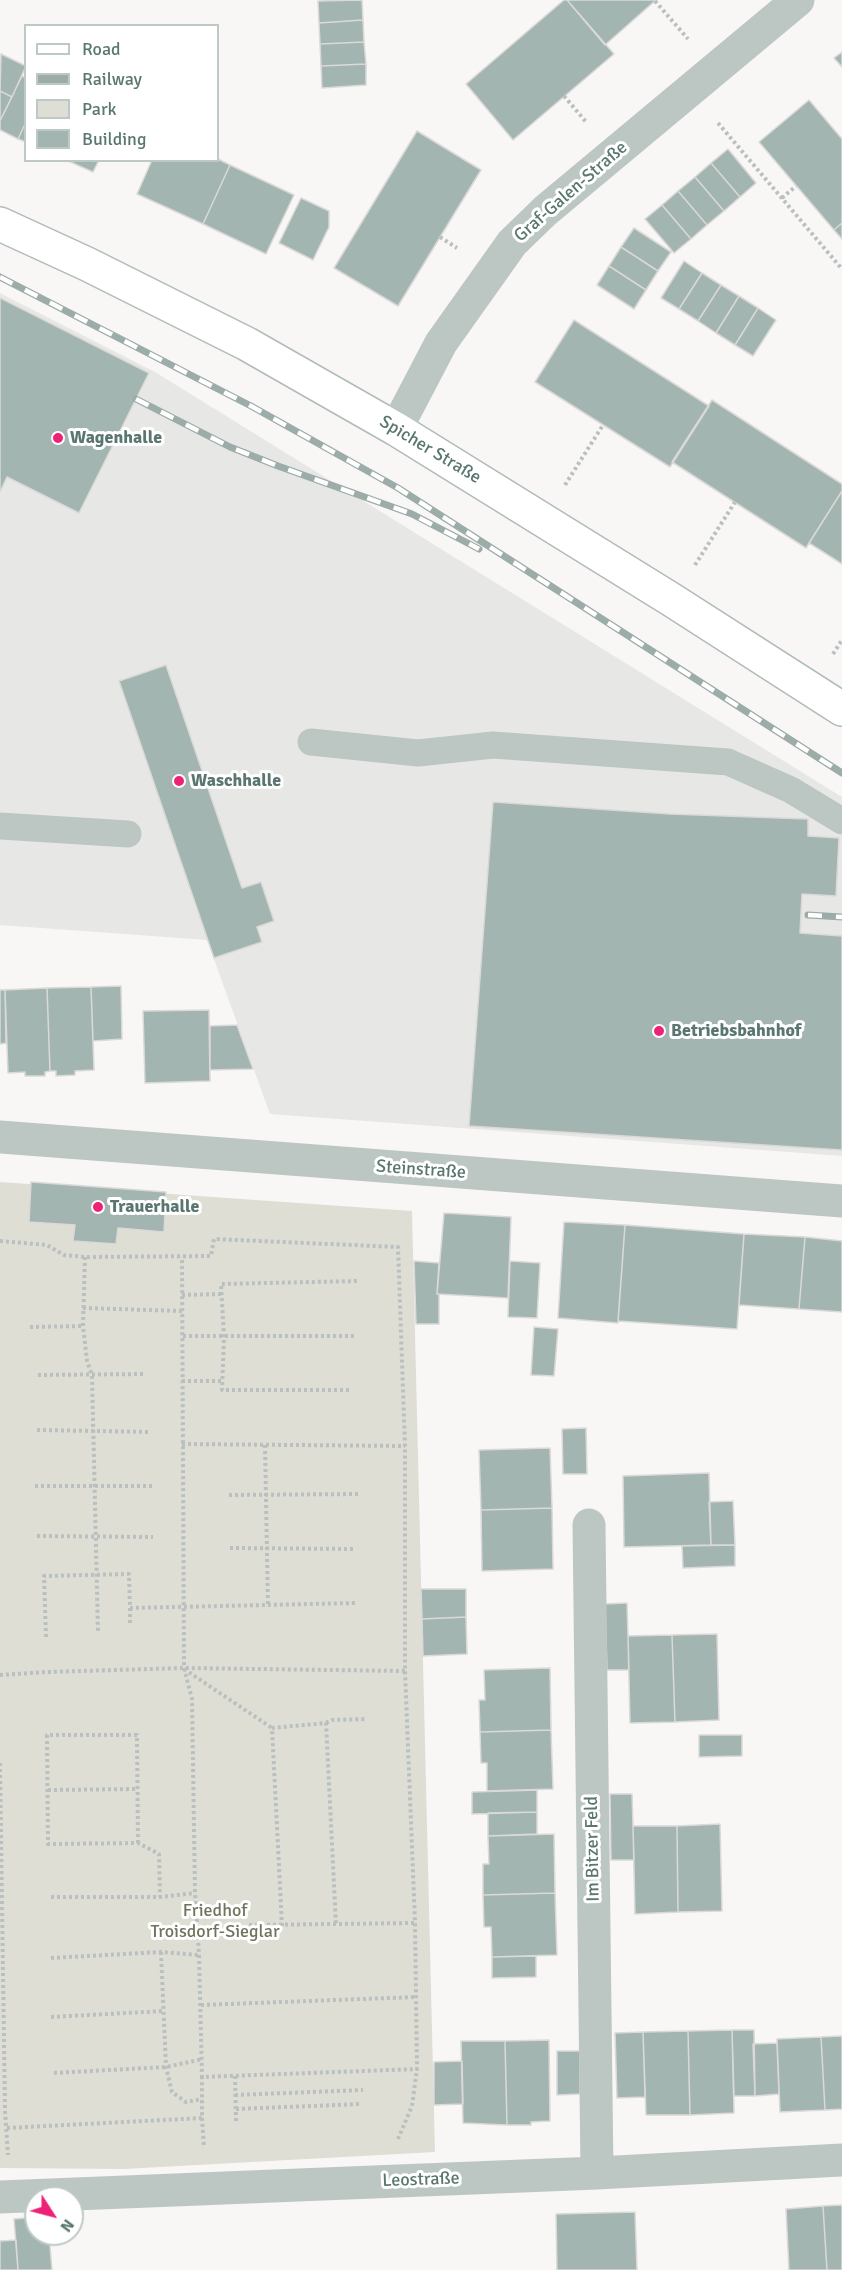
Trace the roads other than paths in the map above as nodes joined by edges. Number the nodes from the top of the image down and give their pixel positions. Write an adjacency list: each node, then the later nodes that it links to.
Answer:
1 (798, 0): 3 (street, Graf-Galen-Straße)
2 (0, 224): 3 (street, Spicher Straße)
3 (396, 429): 4 (street, Spicher Straße)
4 (842, 709)
5 (311, 742): 6 (lane)
6 (842, 821)
7 (0, 826): 8 (lane)
8 (128, 834)
9 (0, 1137): 10 (street, Steinstraße)
10 (842, 1201)
11 (589, 1525): 13 (street, Im Bitzer Feld)
12 (842, 2160): 13 (street, Leostraße)
13 (597, 2173): 14 (street, Leostraße)
14 (6, 2197)

